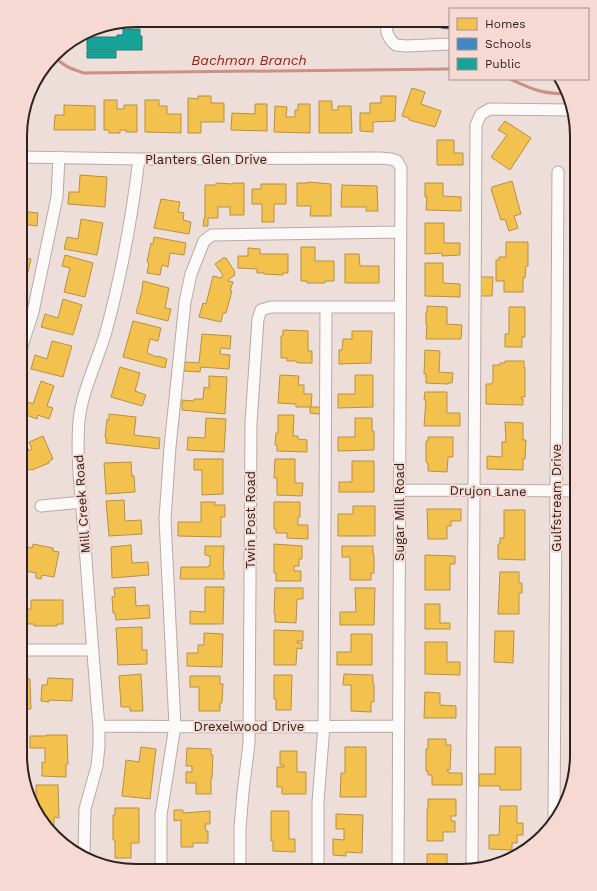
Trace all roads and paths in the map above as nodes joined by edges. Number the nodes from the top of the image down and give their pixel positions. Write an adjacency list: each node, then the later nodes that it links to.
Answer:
1 (386, 27): 2 (street)
2 (449, 44)
3 (567, 110): 14 (street)
4 (27, 157): 5 (street, Planters Glen Drive)
5 (59, 157): 6 (street, Planters Glen Drive); 12 (street)
6 (139, 159): 7 (street, Planters Glen Drive); 17 (street, Mill Creek Road)
7 (391, 159): 9 (street, Sugar Mill Road)
8 (558, 172): 15 (street, Gulfstream Drive)
9 (400, 232): 11 (street, Sugar Mill Road); 22 (street)
10 (326, 307): 11 (street, Twin Post Road); 23 (street); 25 (street, Twin Post Road)
11 (400, 307): 13 (street, Sugar Mill Road)
12 (27, 330)
13 (399, 490): 14 (street, Drujon Lane); 24 (street, Sugar Mill Road)
14 (474, 490): 15 (street, Drujon Lane); 32 (street)
15 (556, 491): 16 (street, Drujon Lane); 26 (street, Gulfstream Drive)
16 (570, 492)
17 (82, 502): 18 (street); 20 (street, Mill Creek Road)
18 (41, 506)
19 (27, 650): 20 (street)
20 (92, 650): 21 (street, Mill Creek Road)
21 (99, 726): 22 (street, Drexelwood Drive); 27 (street, Mill Creek Road)
22 (175, 726): 25 (street, Drexelwood Drive); 28 (street)
23 (324, 726): 24 (street, Drexelwood Drive); 25 (street, Drexelwood Drive); 30 (street)
24 (398, 726): 31 (street, Sugar Mill Road)
25 (249, 727): 29 (street, Twin Post Road)
26 (554, 812)
27 (84, 851)
28 (161, 864)
29 (240, 864)
30 (318, 864)
31 (398, 864)
32 (472, 864)

